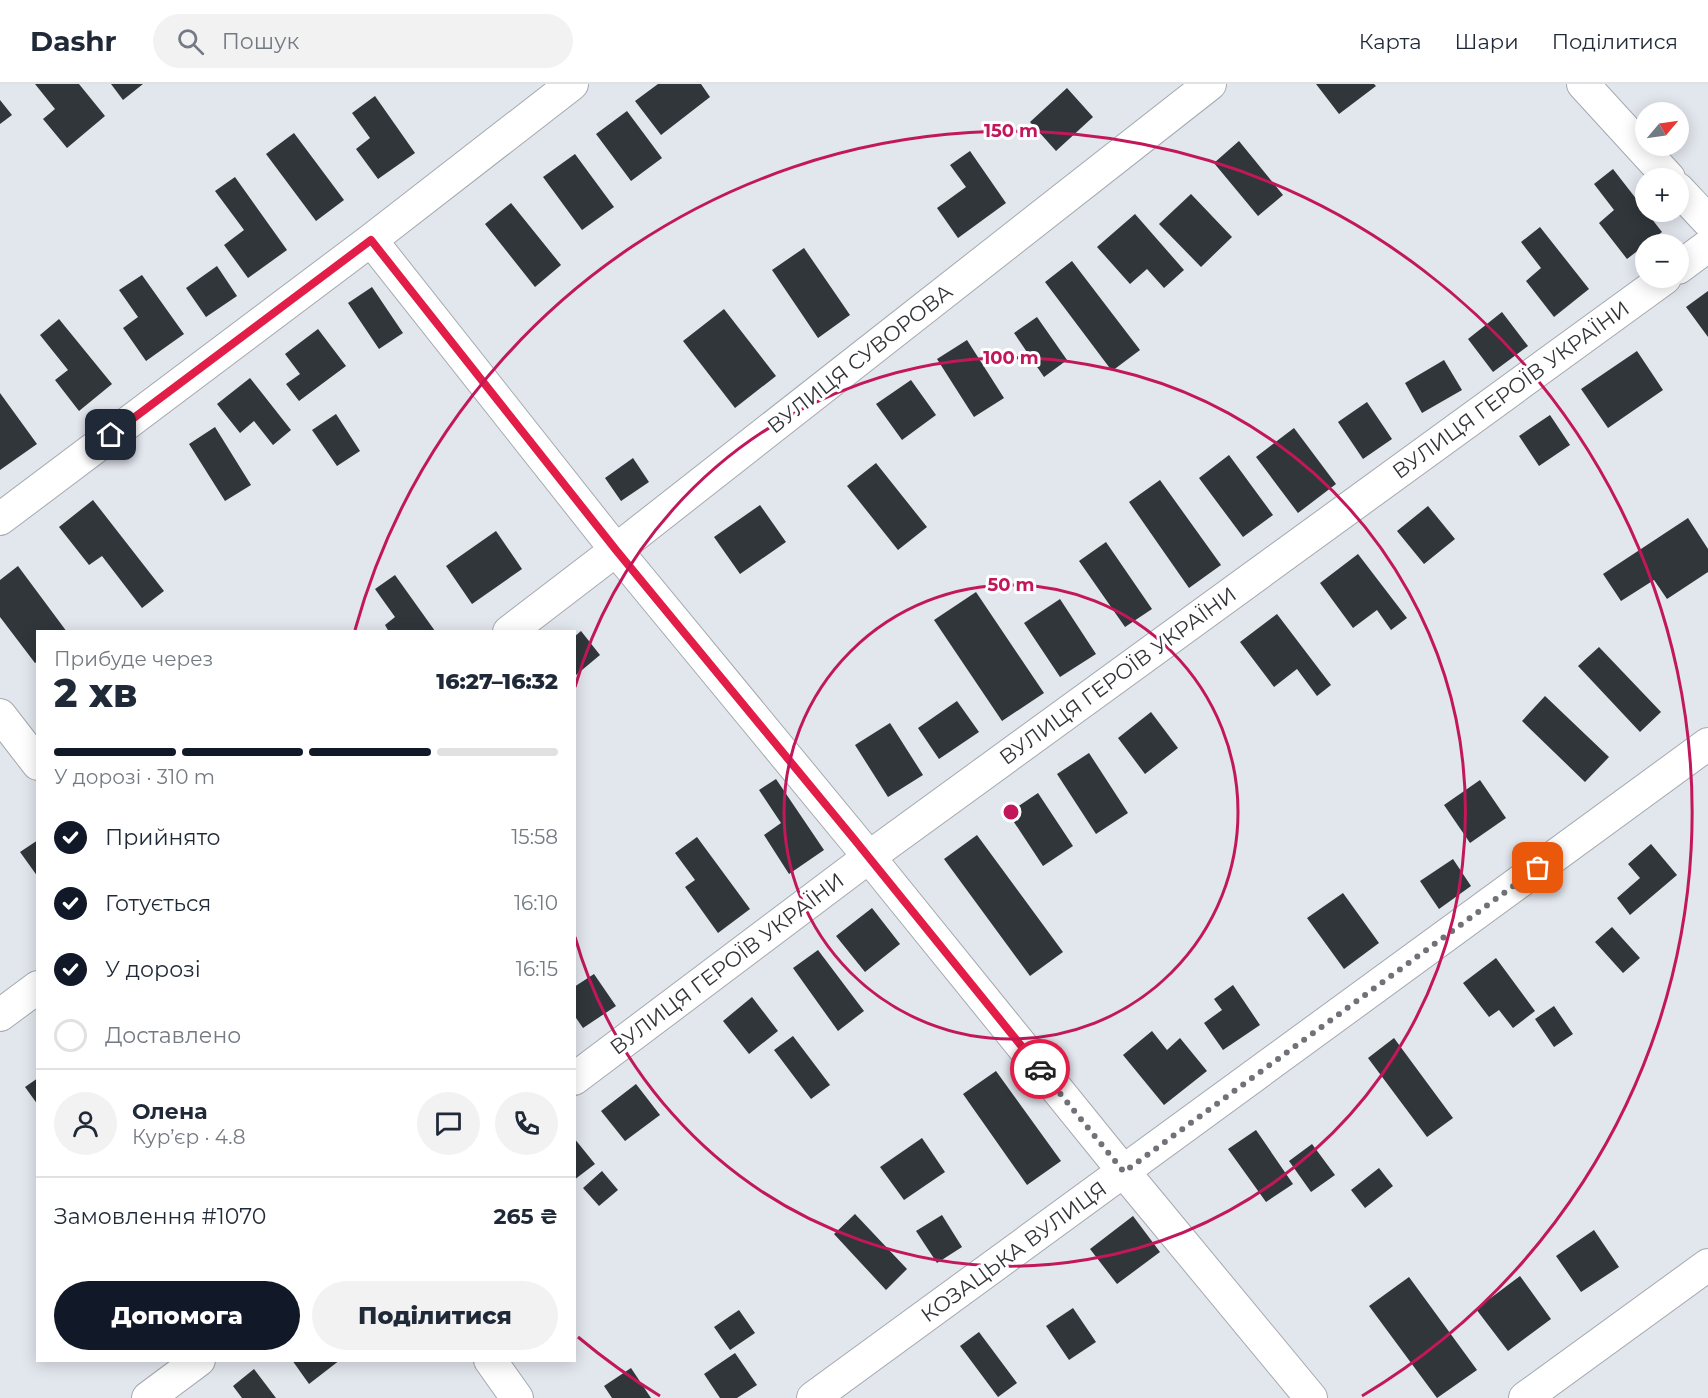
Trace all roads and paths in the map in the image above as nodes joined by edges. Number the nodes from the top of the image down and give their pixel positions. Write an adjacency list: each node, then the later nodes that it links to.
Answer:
1 (572, 84): 7 (street)
2 (1210, 84): 12 (street, ВУЛИЦЯ СУВОРОВА)
3 (1583, 84): 4 (street)
4 (1660, 168)
5 (1689, 201): 6 (street)
6 (1708, 221)
7 (371, 240): 11 (street); 12 (street)
8 (1708, 246): 9 (street)
9 (1689, 260)
10 (1651, 288): 17 (street, ВУЛИЦЯ ГЕРОЇВ УКРАЇНИ)
11 (0, 519)
12 (616, 550): 13 (street, ВУЛИЦЯ СУВОРОВА); 17 (street)
13 (512, 630)
14 (0, 715): 16 (street)
15 (1708, 744): 21 (street, КОЗАЦЬКА ВУЛИЦЯ)
16 (36, 761)
17 (869, 857): 20 (street, ВУЛИЦЯ ГЕРОЇВ УКРАЇНИ); 21 (street)
18 (36, 989): 19 (street)
19 (0, 1016)
20 (576, 1077)
21 (1124, 1172): 27 (street, КОЗАЦЬКА ВУЛИЦЯ); 28 (street)
22 (1708, 1265): 29 (street)
23 (196, 1362): 25 (street)
24 (491, 1362): 26 (street)
25 (148, 1398)
26 (517, 1398)
27 (813, 1398)
28 (1311, 1398)
29 (1525, 1398)

